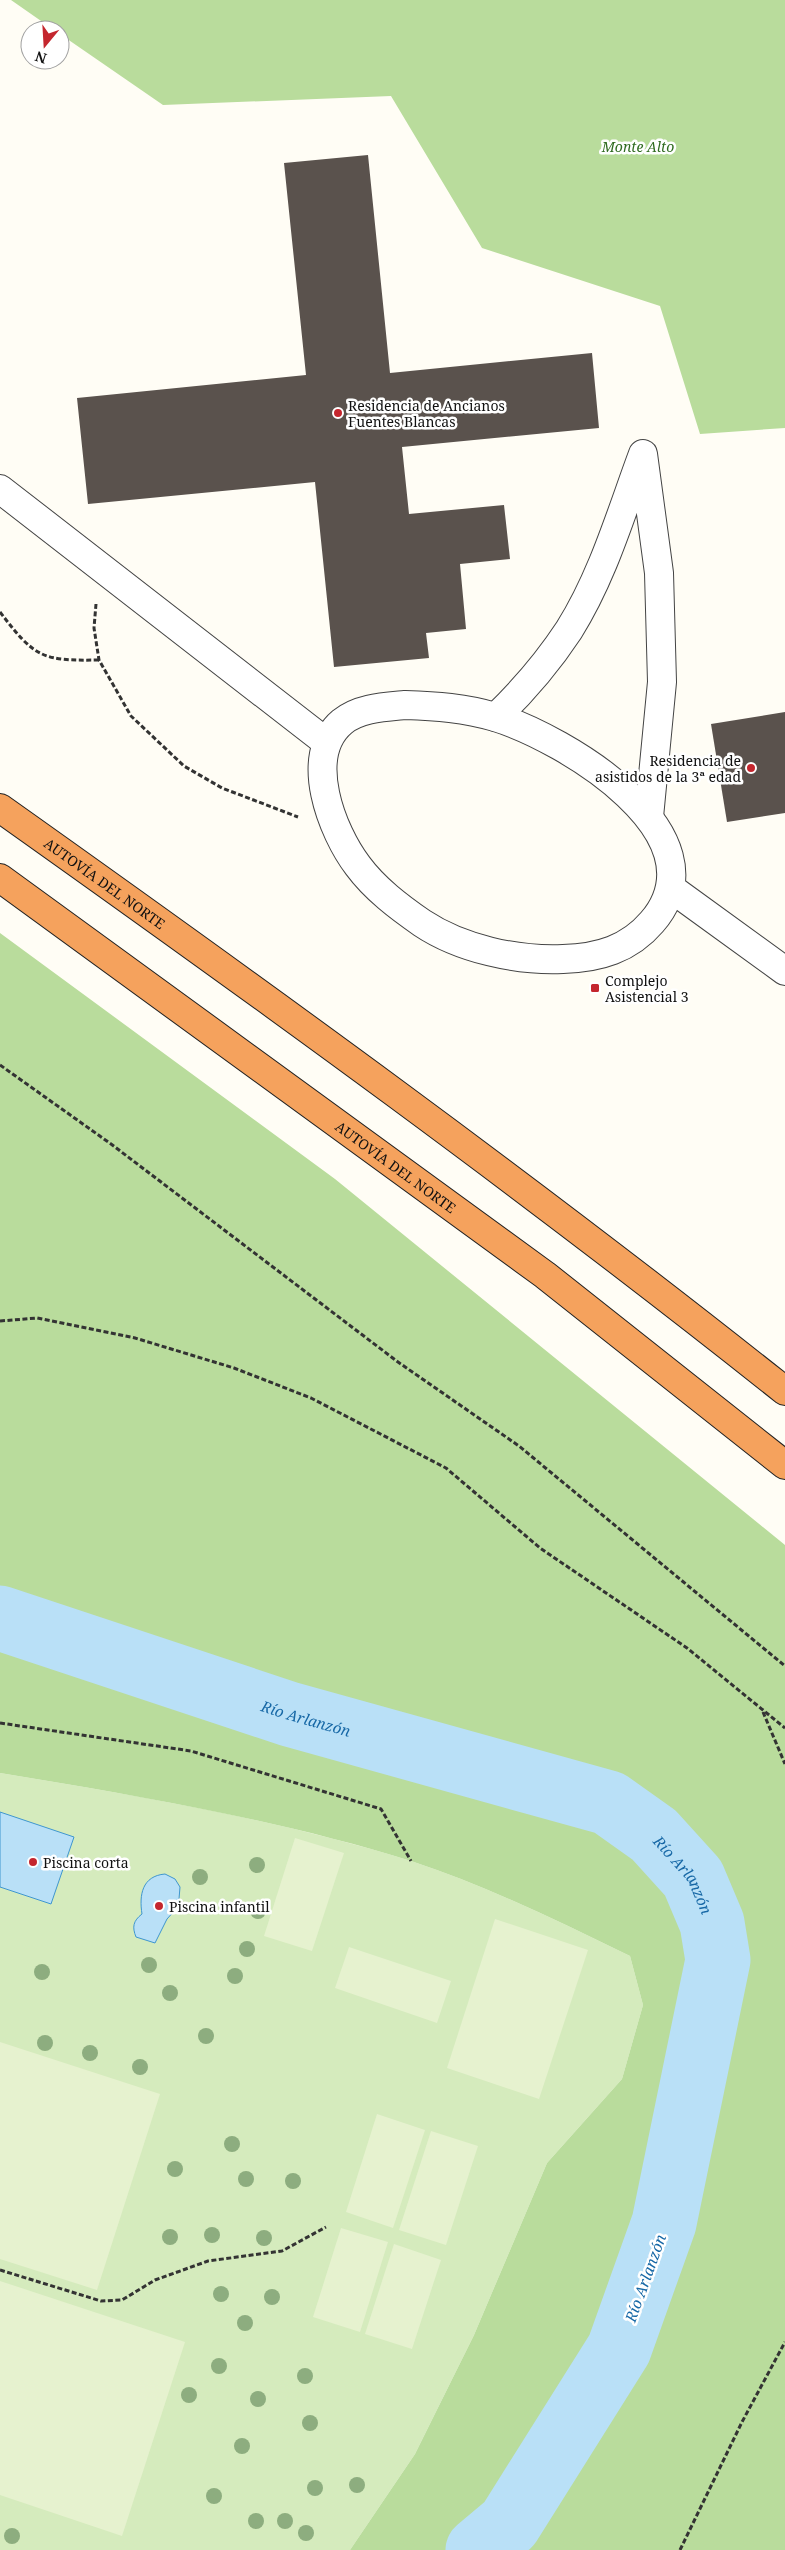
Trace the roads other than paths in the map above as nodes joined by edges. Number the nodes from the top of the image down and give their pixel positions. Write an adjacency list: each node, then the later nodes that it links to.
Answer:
1 (0, 489): 3 (lane)
2 (496, 717): 3 (lane); 5 (lane); 5 (lane)
3 (326, 742): 7 (lane)
4 (0, 808): 9 (highway, AUTOVÍA DEL NORTE)
5 (649, 817): 7 (lane)
6 (0, 878): 10 (highway, AUTOVÍA DEL NORTE)
7 (672, 889): 8 (lane)
8 (785, 971)
9 (785, 1391)
10 (785, 1465)

